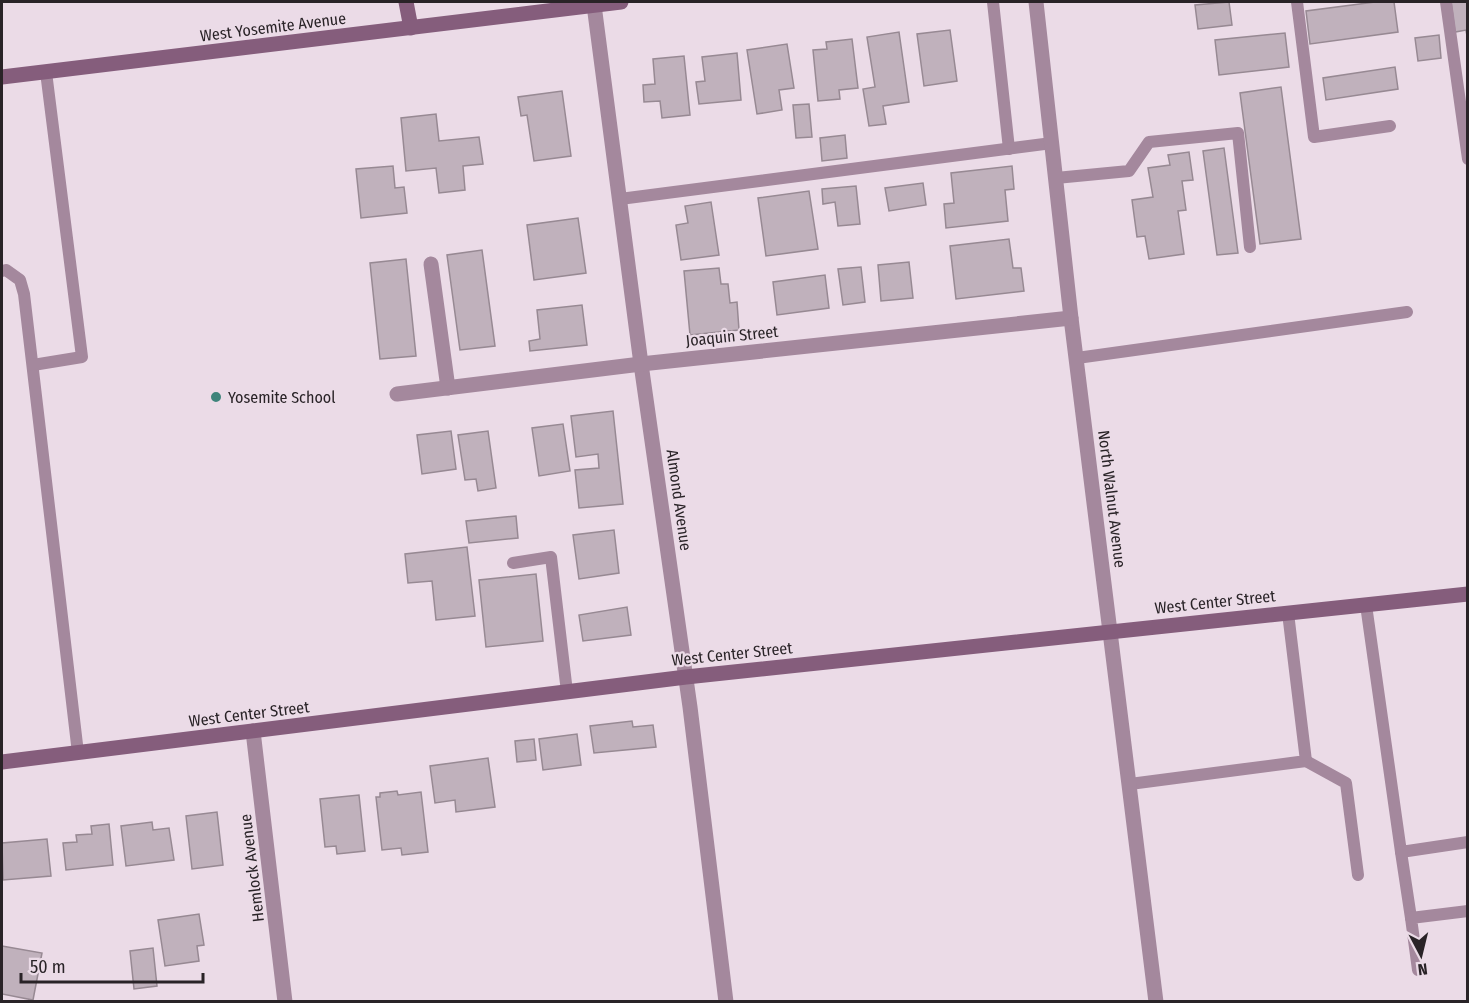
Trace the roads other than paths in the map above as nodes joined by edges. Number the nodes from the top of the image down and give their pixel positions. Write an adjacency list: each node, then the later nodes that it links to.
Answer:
1 (406, 2): 8 (street)
2 (621, 2): 7 (street, West Yosemite Avenue)
3 (993, 2): 13 (lane)
4 (1036, 2): 12 (street, North Walnut Avenue)
5 (1298, 2): 11 (lane)
6 (1446, 2): 14 (lane)
7 (594, 5): 8 (street, West Yosemite Avenue); 16 (street, Almond Avenue)
8 (411, 28): 9 (street, West Yosemite Avenue)
9 (46, 72): 10 (street, West Yosemite Avenue); 24 (lane)
10 (2, 77)
11 (1390, 126)
12 (1052, 143): 13 (lane); 15 (street, North Walnut Avenue)
13 (1009, 149): 16 (lane)
14 (1467, 159)
15 (1056, 178): 17 (lane); 21 (street, North Walnut Avenue)
16 (620, 199): 23 (street, Almond Avenue)
17 (1250, 247)
18 (431, 264): 25 (street)
19 (2, 271): 24 (lane)
20 (1407, 312): 22 (lane)
21 (1071, 318): 22 (street, North Walnut Avenue); 23 (street, Joaquin Street)
22 (1077, 358): 31 (street, North Walnut Avenue)
23 (641, 364): 25 (street, Joaquin Street); 32 (street, Almond Avenue)
24 (33, 365): 35 (lane)
25 (448, 388): 26 (street, Joaquin Street)
26 (397, 394)
27 (513, 563): 33 (lane)
28 (1467, 594): 29 (street, West Center Street)
29 (1366, 605): 30 (street, West Center Street); 40 (lane)
30 (1288, 613): 31 (street, West Center Street); 36 (lane)
31 (1111, 631): 32 (street, West Center Street); 38 (street, North Walnut Avenue)
32 (686, 677): 33 (street, West Center Street); 46 (street, Almond Avenue)
33 (567, 692): 34 (street, West Center Street)
34 (253, 731): 35 (street, West Center Street); 45 (street, Hemlock Avenue)
35 (78, 753): 37 (street, West Center Street)
36 (1306, 761): 38 (lane); 41 (lane)
37 (2, 762)
38 (1130, 784): 47 (street, North Walnut Avenue)
39 (1467, 842): 40 (lane)
40 (1401, 852): 43 (lane)
41 (1358, 875)
42 (1467, 911): 43 (lane)
43 (1411, 918): 44 (lane)
44 (1418, 970)
45 (285, 1002)
46 (726, 1002)
47 (1156, 1002)

